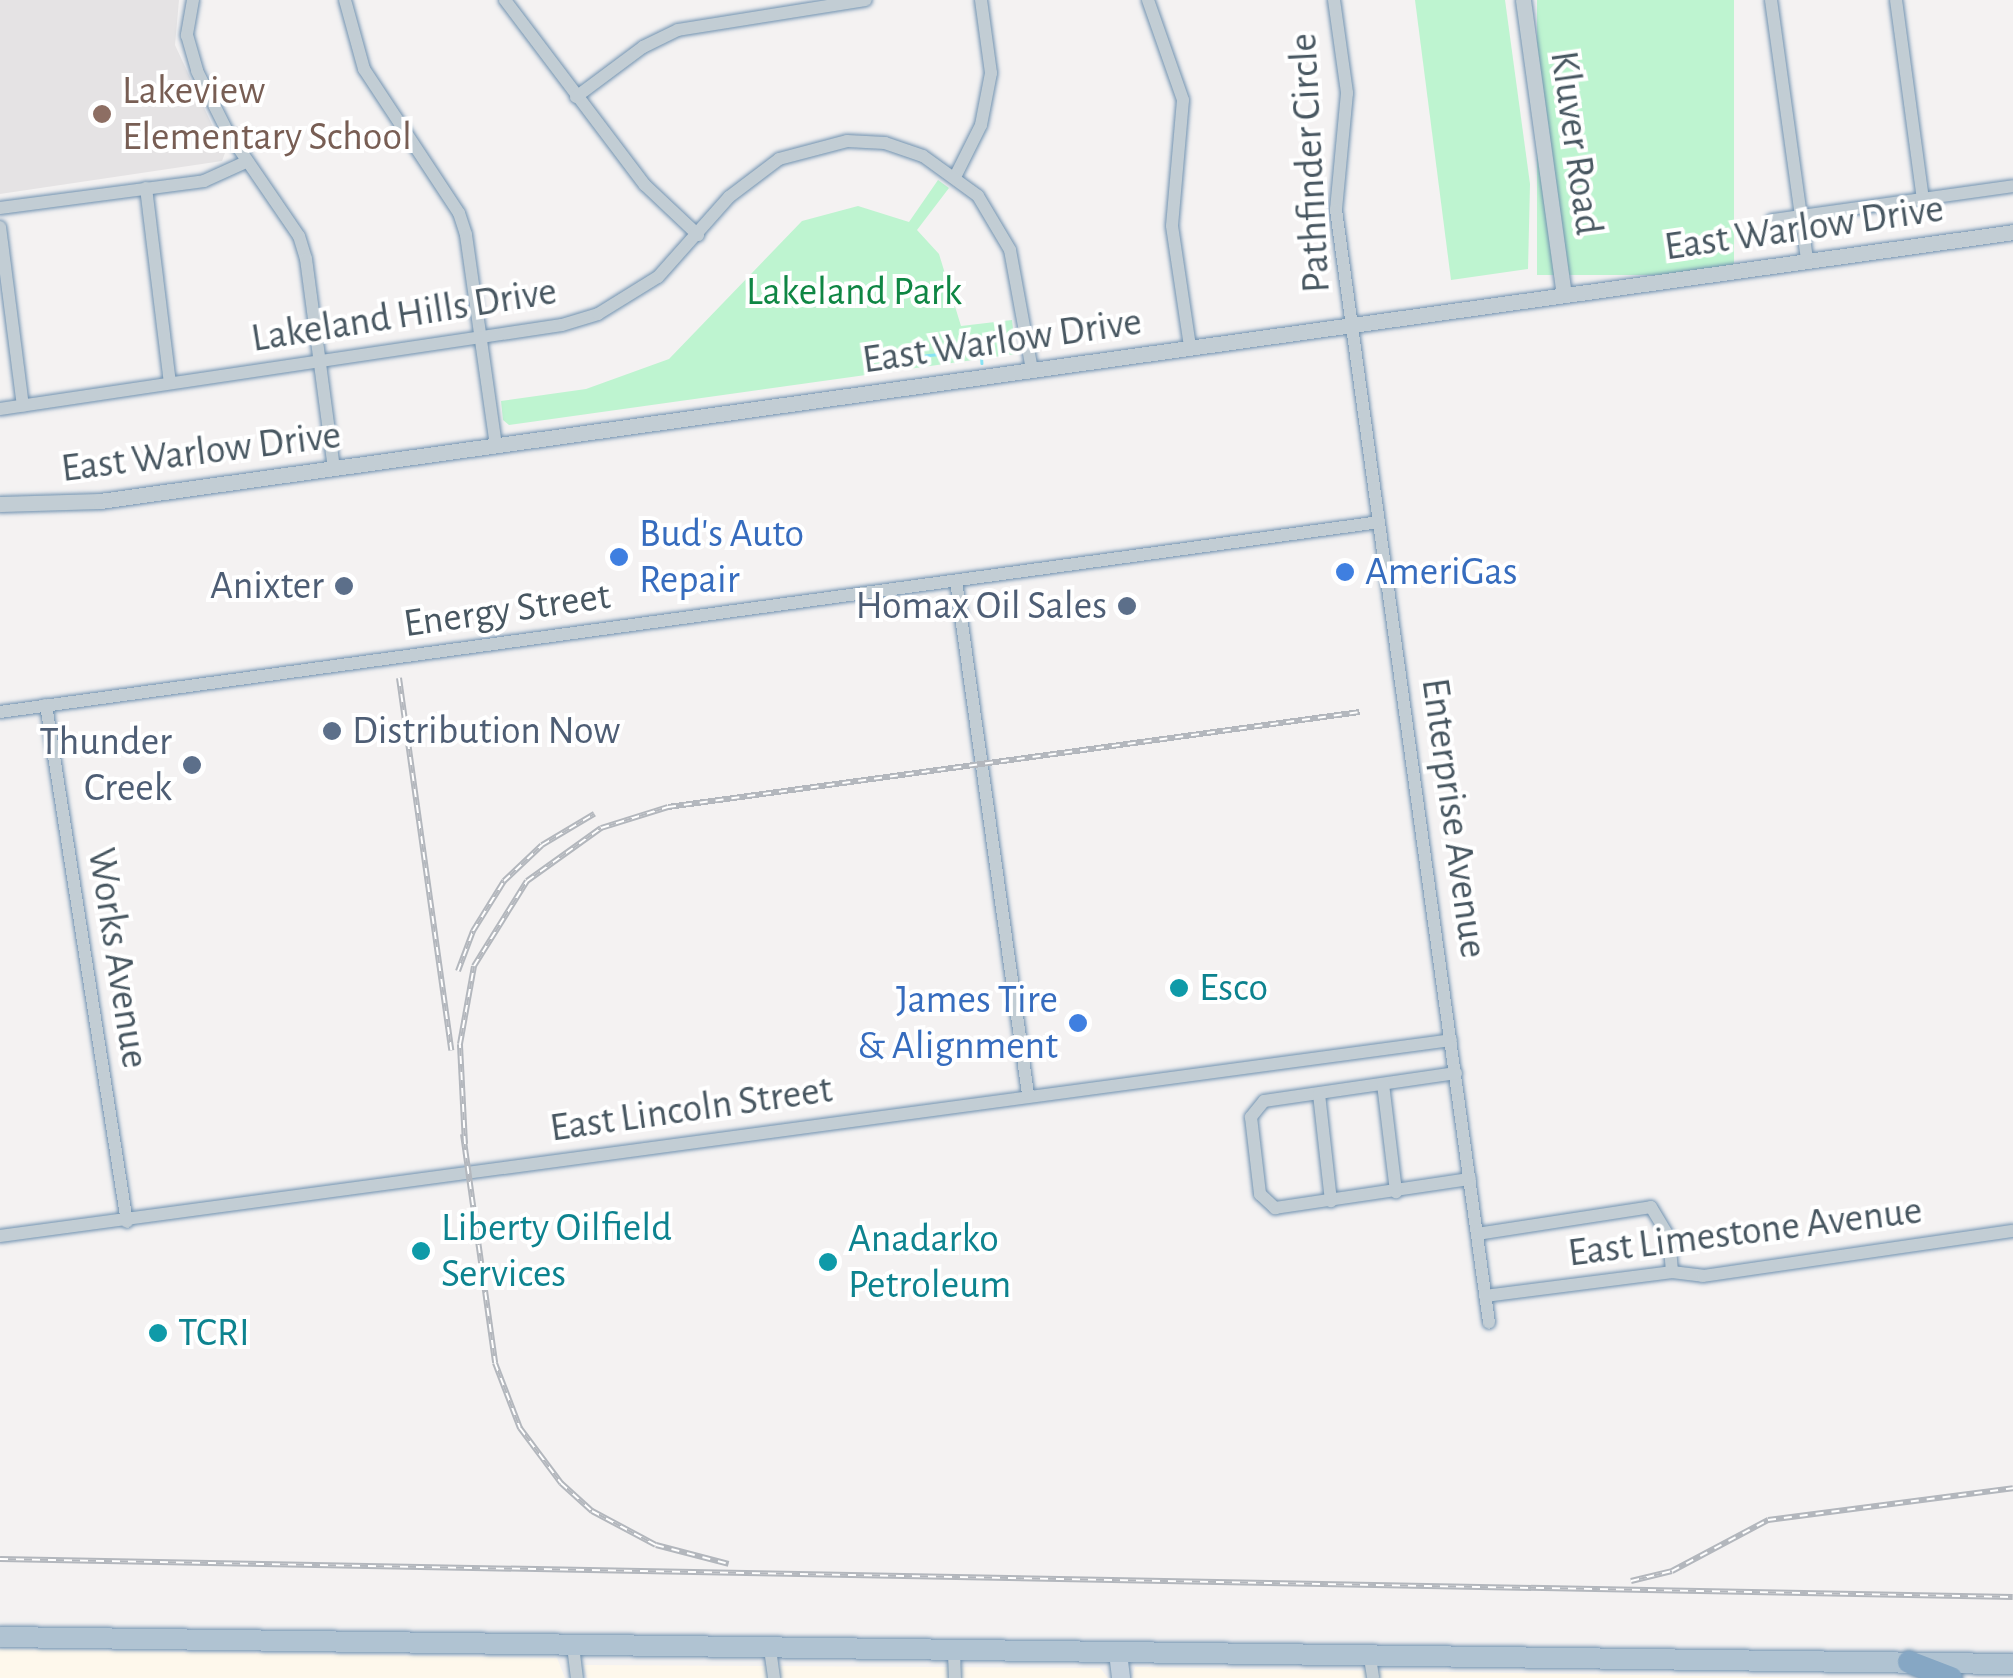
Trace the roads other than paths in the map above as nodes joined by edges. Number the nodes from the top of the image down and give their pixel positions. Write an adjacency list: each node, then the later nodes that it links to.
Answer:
1 (193, 0): 12 (street)
2 (345, 0): 26 (street)
3 (505, 0): 11 (street)
4 (866, 0): 11 (street)
5 (981, 0): 13 (street)
6 (1148, 0): 27 (street)
7 (1334, 0): 25 (street, Pathfinder Circle)
8 (1523, 0): 24 (street, Kluver Road)
9 (1770, 0): 18 (street)
10 (1896, 0): 16 (street)
11 (576, 97): 22 (street)
12 (246, 162): 15 (street); 28 (street)
13 (955, 177): 22 (street, Lakeland Hills Drive); 29 (street, Lakeland Hills Drive)
14 (2013, 186): 16 (street)
15 (146, 188): 17 (street); 30 (street)
16 (1924, 199): 18 (street)
17 (0, 208)
18 (1800, 216): 19 (street); 23 (street)
19 (1772, 220)
20 (0, 228): 31 (street)
21 (2013, 232): 23 (street, East Warlow Drive)
22 (698, 235): 26 (street, Lakeland Hills Drive)
23 (1808, 261): 24 (street, East Warlow Drive)
24 (1564, 294): 25 (street, East Warlow Drive)
25 (1351, 324): 27 (street, East Warlow Drive); 36 (street, Enterprise Avenue)
26 (481, 340): 28 (street, Lakeland Hills Drive); 33 (street)
27 (1190, 346): 29 (street, East Warlow Drive)
28 (320, 363): 30 (street, Lakeland Hills Drive); 34 (street)
29 (1032, 370): 33 (street, East Warlow Drive)
30 (170, 384): 31 (street, Lakeland Hills Drive)
31 (23, 406): 32 (street, Lakeland Hills Drive)
32 (0, 408)
33 (496, 446): 34 (street, East Warlow Drive)
34 (334, 468): 35 (street, East Warlow Drive)
35 (0, 504)
36 (1380, 522): 37 (street, Energy Street); 40 (street, Enterprise Avenue)
37 (956, 581): 38 (street, Energy Street); 43 (street)
38 (46, 706): 39 (street, Energy Street); 48 (street, Works Avenue)
39 (0, 712)
40 (1452, 1040): 41 (street, Enterprise Avenue); 43 (street, East Lincoln Street)
41 (1456, 1073): 42 (street); 45 (street, Enterprise Avenue)
42 (1384, 1084): 44 (street); 46 (street)
43 (1028, 1094): 48 (street, East Lincoln Street)
44 (1319, 1094): 47 (street); 47 (street)
45 (1470, 1179): 46 (street); 50 (street, Enterprise Avenue)
46 (1396, 1192): 47 (street)
47 (1331, 1201)
48 (126, 1222): 51 (street, East Lincoln Street)
49 (2013, 1230): 52 (street, East Limestone Avenue)
50 (1477, 1234): 52 (street); 53 (street, Enterprise Avenue)
51 (0, 1236)
52 (1672, 1272): 53 (street, East Limestone Avenue)
53 (1485, 1296): 54 (street, Enterprise Avenue)
54 (1489, 1322)
55 (0, 1637): 56 (main road)
56 (573, 1646): 57 (main road); 64 (street)
57 (770, 1649): 58 (main road); 65 (street)
58 (954, 1652): 59 (main road); 66 (street)
59 (1118, 1653): 62 (main road); 67 (main road)
60 (1909, 1662): 61 (main road); 63 (main road); 68 (highway)
61 (2013, 1664)
62 (1372, 1668): 63 (main road)
63 (1734, 1670)
64 (577, 1678)
65 (774, 1678)
66 (955, 1678)
67 (1121, 1678)
68 (1952, 1678)

